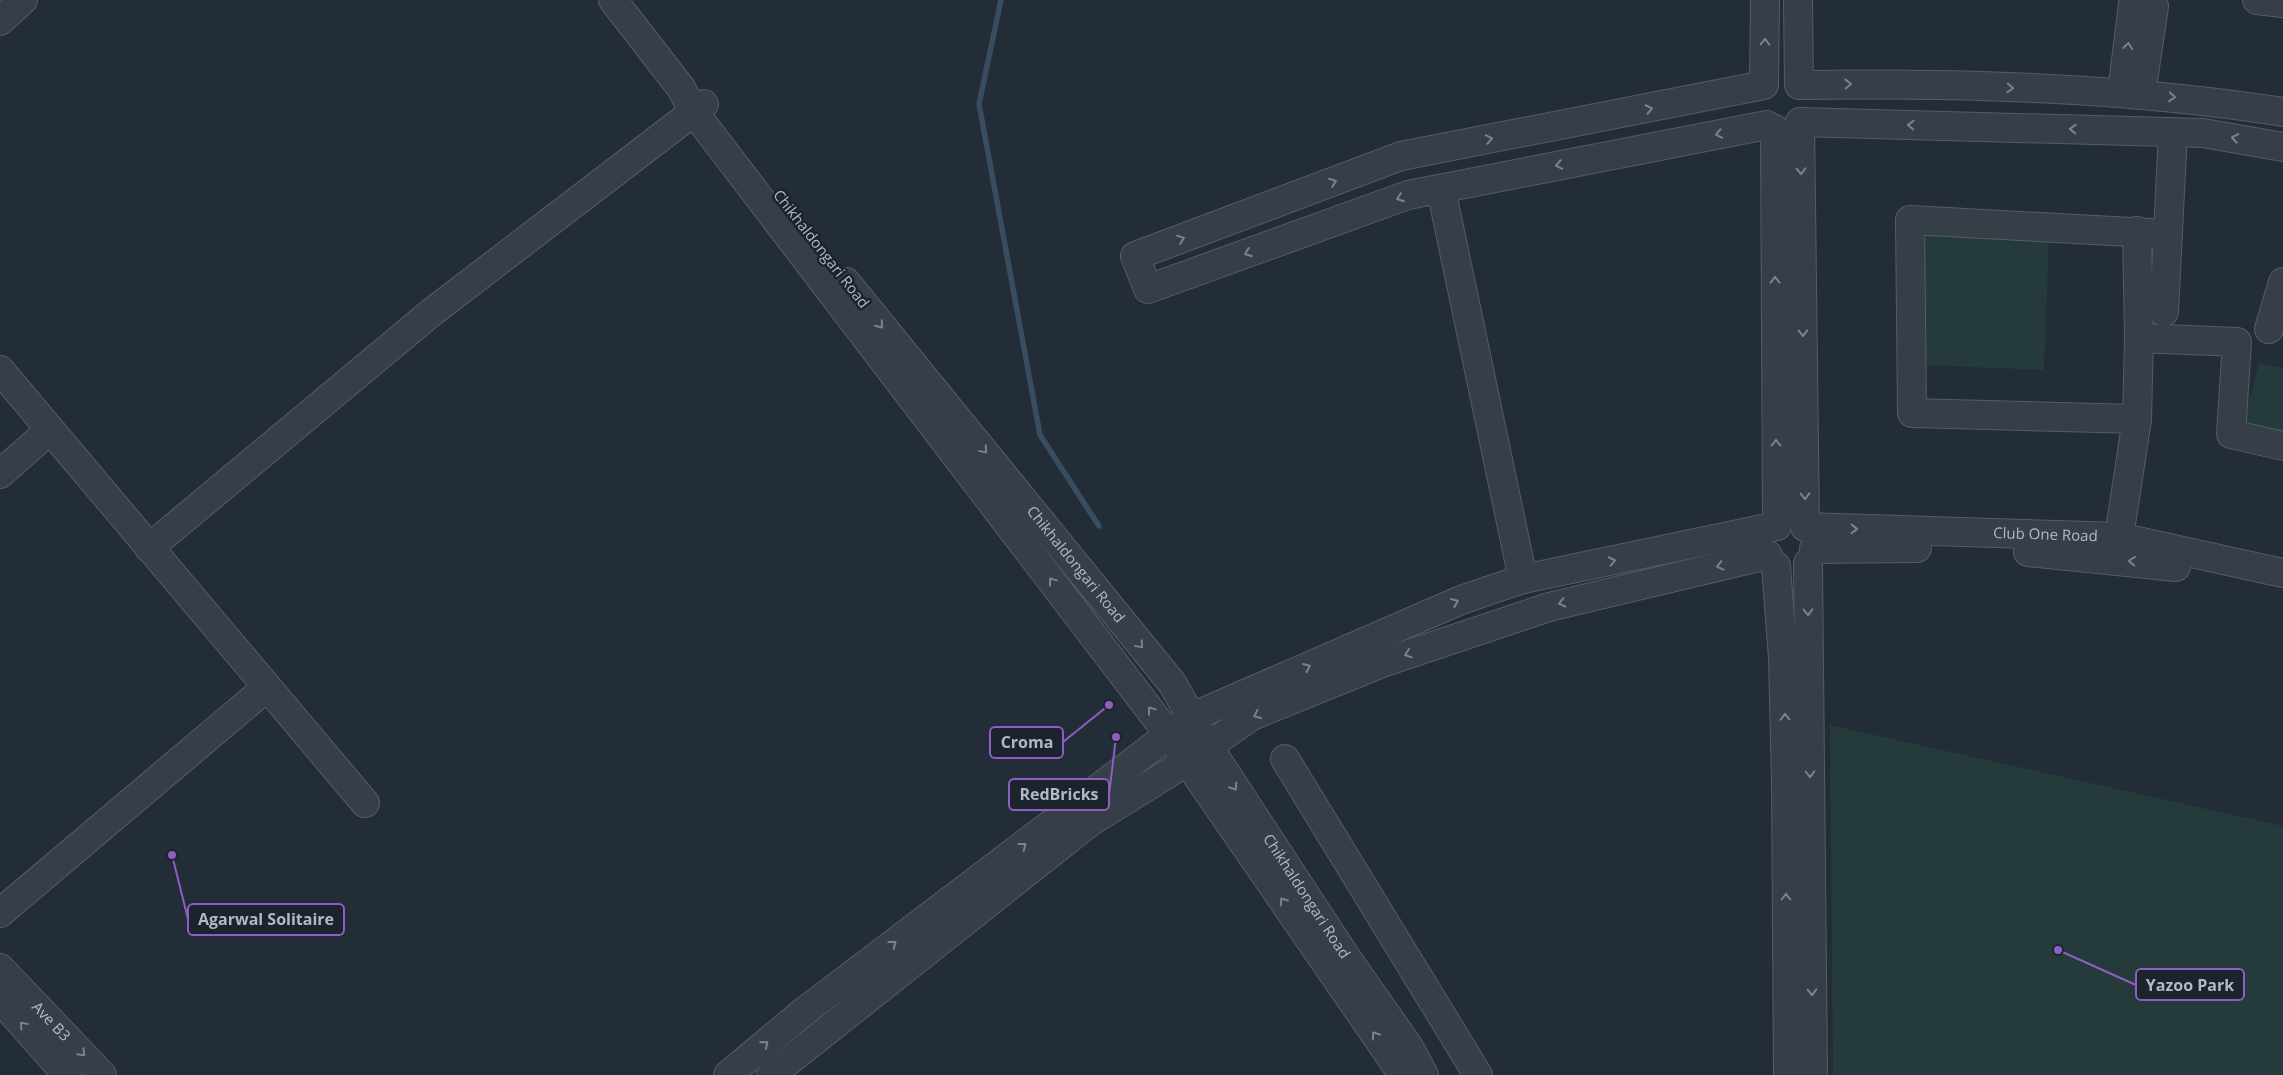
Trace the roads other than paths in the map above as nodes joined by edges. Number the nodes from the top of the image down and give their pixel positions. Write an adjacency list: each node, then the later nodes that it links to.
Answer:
1 (23, 0): 7 (street)
2 (612, 0): 11 (street, Chikhaldongari Road)
3 (1765, 0): 9 (street, one-way to 3)
4 (1798, 0): 8 (street)
5 (2135, 0): 10 (street, one-way to 5)
6 (2152, 0): 10 (street)
7 (0, 21)
8 (1799, 84): 9 (street); 10 (street, one-way to 10); 13 (street)
9 (1764, 85): 13 (street); 16 (street, one-way to 9)
10 (2132, 94): 12 (street, one-way to 12)
11 (699, 108): 31 (street); 37 (street, Chikhaldongari Road, one-way to 37); 38 (street, Chikhaldongari Road, one-way to 11)
12 (2283, 112)
13 (1781, 125): 14 (street, one-way to 13); 16 (street, one-way to 16); 28 (street, one-way to 13); 30 (street, one-way to 30)
14 (2173, 132): 15 (street, one-way to 14); 18 (street)
15 (2283, 147)
16 (1441, 189): 34 (street)
17 (2137, 231): 18 (street); 22 (street); 24 (street)
18 (2168, 234): 20 (street)
19 (2283, 282): 21 (street)
20 (2164, 312)
21 (2269, 329)
22 (2139, 338): 24 (street); 26 (street)
23 (0, 370): 25 (street)
24 (2137, 419): 29 (street)
25 (50, 430): 27 (street); 31 (street)
26 (2283, 446)
27 (0, 474)
28 (1777, 526): 30 (street, Club One Road); 32 (street); 34 (street, Club One Road, one-way to 28)
29 (2119, 537): 30 (street, Club One Road, one-way to 29); 33 (street, Club One Road)
30 (1809, 546): 32 (street, Club One Road); 35 (street, Club One Road, one-way to 30); 53 (street, one-way to 53)
31 (150, 548): 36 (street)
32 (1772, 560): 39 (street, Club One Road, one-way to 39); 52 (street, one-way to 32)
33 (2283, 574)
34 (1523, 580): 37 (street, Club One Road, one-way to 34)
35 (2283, 589)
36 (267, 687): 41 (street); 42 (street)
37 (1192, 717): 38 (street, Club One Road); 39 (street, Chikhaldongari Road)
38 (1169, 734): 39 (street, Chikhaldongari Road); 47 (street, Club One Road, one-way to 38)
39 (1197, 753): 48 (street, Club One Road); 49 (street, Chikhaldongari Road, one-way to 39); 50 (street, Chikhaldongari Road, one-way to 50)
40 (1285, 759): 51 (street)
41 (364, 803)
42 (0, 913)
43 (0, 968): 46 (street, Ave B3, one-way to 46)
44 (0, 999): 45 (street, Ave B3, one-way to 44)
45 (67, 1075)
46 (102, 1075)
47 (728, 1075)
48 (771, 1075)
49 (1403, 1075)
50 (1424, 1075)
51 (1478, 1075)
52 (1788, 1075)
53 (1814, 1075)

